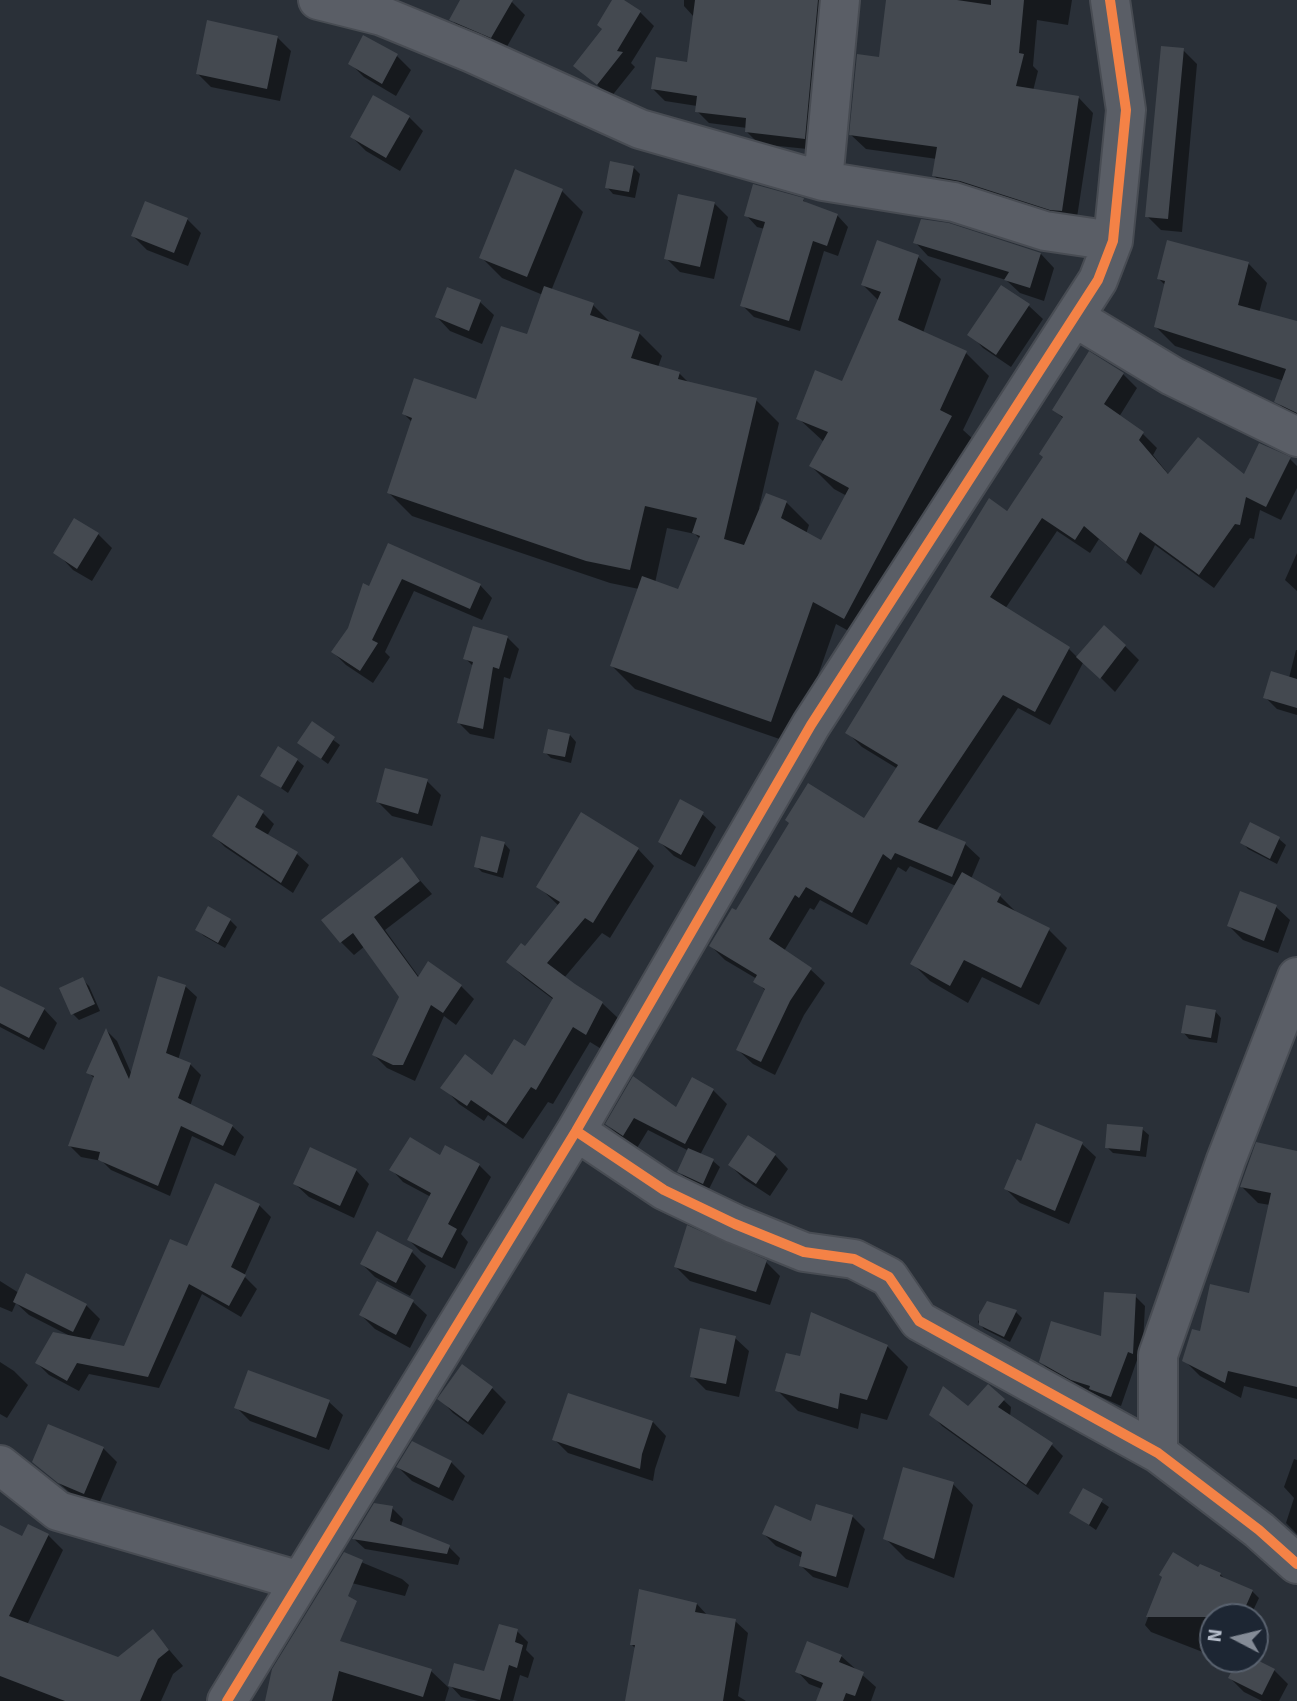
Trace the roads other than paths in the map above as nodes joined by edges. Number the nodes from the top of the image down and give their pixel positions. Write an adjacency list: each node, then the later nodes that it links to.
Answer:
1 (318, 0): 4 (street)
2 (840, 0): 4 (street)
3 (1110, 0): 5 (street)
4 (823, 181): 5 (street)
5 (1113, 241): 6 (street)
6 (1074, 317): 7 (street); 9 (street)
7 (1297, 437)
8 (1297, 977): 10 (street)
9 (576, 1132): 10 (street); 13 (street)
10 (1158, 1452): 12 (street)
11 (0, 1465): 13 (street)
12 (1297, 1564)
13 (300, 1581): 14 (street)
14 (227, 1701)

